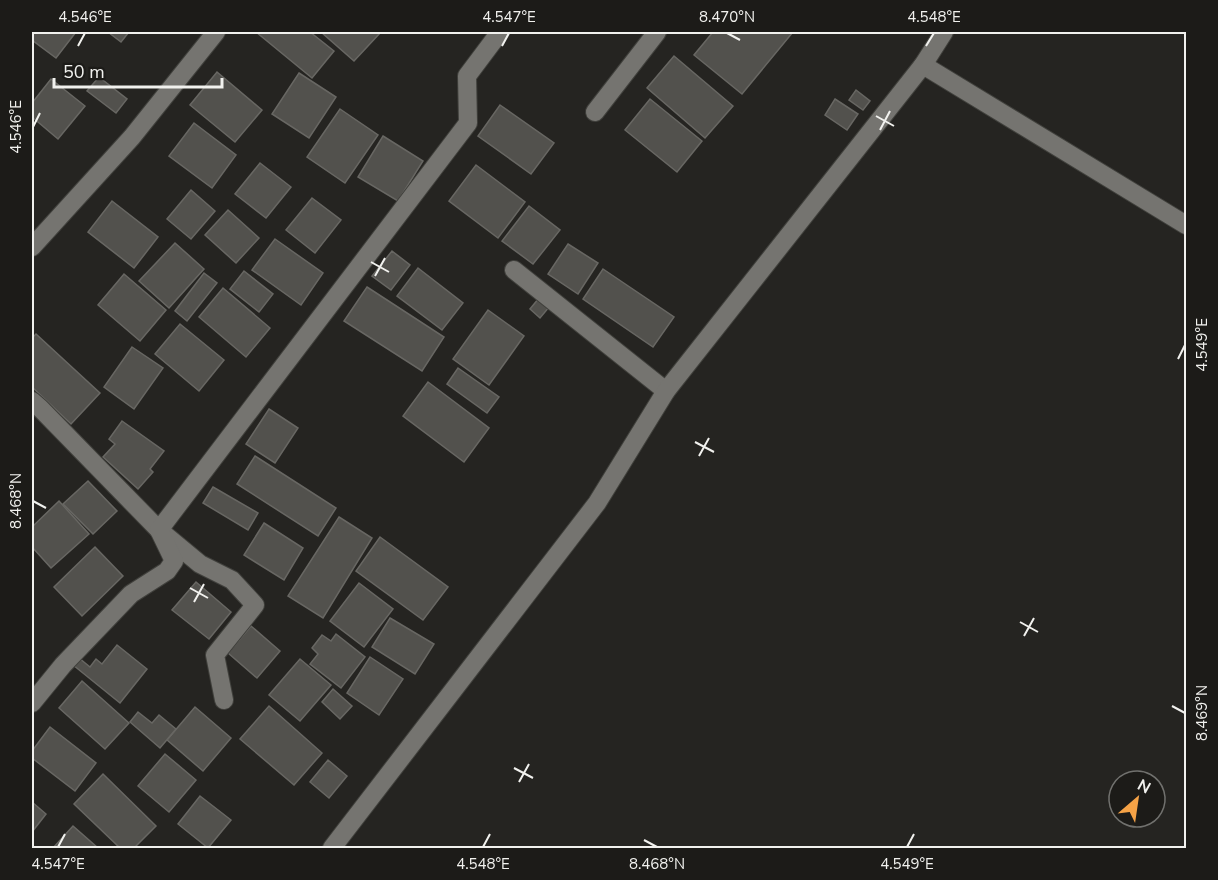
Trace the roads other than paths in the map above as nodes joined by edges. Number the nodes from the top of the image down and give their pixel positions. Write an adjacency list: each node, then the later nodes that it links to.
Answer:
1 (216, 32): 8 (street)
2 (500, 32): 12 (street)
3 (657, 32): 6 (street)
4 (944, 32): 5 (street)
5 (922, 65): 7 (street); 10 (street)
6 (595, 112)
7 (1186, 225)
8 (32, 247)
9 (514, 270): 10 (street)
10 (666, 391): 15 (street)
11 (32, 401): 12 (street)
12 (159, 530): 13 (street); 14 (street)
13 (224, 700)
14 (32, 703)
15 (332, 849)

